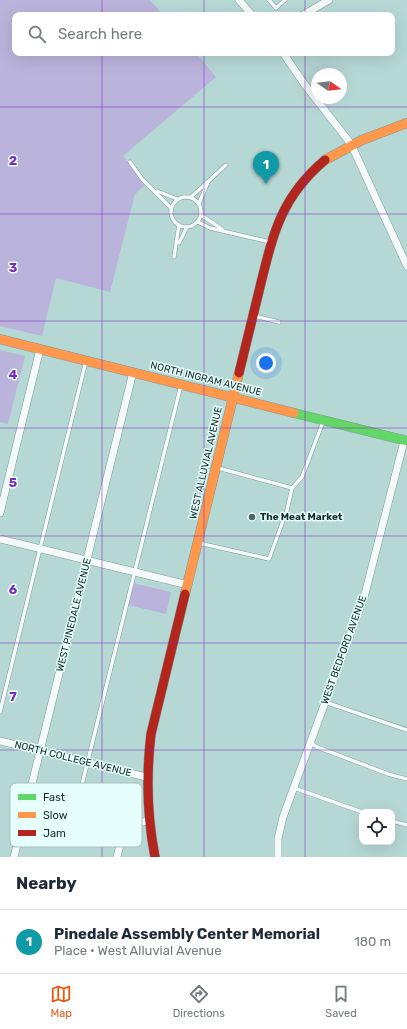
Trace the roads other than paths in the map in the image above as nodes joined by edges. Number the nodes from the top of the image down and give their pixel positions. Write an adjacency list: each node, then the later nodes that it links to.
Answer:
1 (239, 0): 5 (street)
2 (269, 0): 3 (lane)
3 (285, 0)
4 (329, 0): 6 (street)
5 (249, 12)
6 (308, 12)
7 (285, 56): 9 (street)
8 (407, 123): 9 (street, WEST ALLUVIAL AVENUE)
9 (352, 144): 23 (street, WEST ALLUVIAL AVENUE); 26 (street)
10 (130, 162): 13 (lane)
11 (226, 165): 12 (lane)
12 (208, 181): 14 (lane); 16 (lane)
13 (154, 190): 15 (lane); 17 (lane)
14 (191, 197): 15 (lane); 16 (lane)
15 (177, 199): 17 (lane)
16 (199, 203): 18 (lane)
17 (171, 208): 20 (lane)
18 (201, 216): 19 (lane); 22 (lane)
19 (198, 222): 21 (lane); 22 (lane)
20 (179, 226): 21 (lane); 24 (lane)
21 (187, 227): 24 (lane)
22 (224, 230): 23 (lane)
23 (271, 242): 27 (street, WEST ALLUVIAL AVENUE)
24 (177, 246): 25 (lane)
25 (174, 257)
26 (407, 266)
27 (253, 315): 28 (lane); 34 (street, WEST ALLUVIAL AVENUE)
28 (279, 322)
29 (0, 338): 30 (street, NORTH INGRAM AVENUE)
30 (40, 349): 31 (street, NORTH INGRAM AVENUE); 39 (street)
31 (86, 360): 32 (street, NORTH INGRAM AVENUE); 42 (lane)
32 (133, 372): 33 (street, NORTH INGRAM AVENUE); 43 (street, WEST PINEDALE AVENUE)
33 (182, 384): 34 (street, NORTH INGRAM AVENUE); 44 (lane)
34 (233, 397): 35 (street, NORTH INGRAM AVENUE); 37 (street, WEST ALLUVIAL AVENUE)
35 (323, 420): 36 (street, NORTH INGRAM AVENUE); 38 (lane)
36 (405, 441): 46 (street, WEST BEDFORD AVENUE)
37 (216, 468): 38 (lane); 41 (street, WEST ALLUVIAL AVENUE)
38 (292, 488): 41 (lane)
39 (0, 513)
40 (0, 539): 42 (street)
41 (198, 543): 45 (street, WEST ALLUVIAL AVENUE)
42 (40, 549): 43 (street); 47 (lane)
43 (87, 560): 44 (street); 51 (street, WEST PINEDALE AVENUE)
44 (135, 572): 45 (street); 52 (lane)
45 (188, 585): 53 (street, WEST ALLUVIAL AVENUE)
46 (325, 702): 48 (lane); 50 (street, WEST BEDFORD AVENUE)
47 (0, 712)
48 (407, 730)
49 (0, 741): 51 (street, NORTH COLLEGE AVENUE)
50 (310, 742): 54 (lane); 57 (street, WEST BEDFORD AVENUE)
51 (40, 751): 52 (street, NORTH COLLEGE AVENUE); 55 (street, WEST PINEDALE AVENUE)
52 (87, 762): 53 (street, NORTH COLLEGE AVENUE); 56 (lane)
53 (146, 777): 59 (street, WEST ALLUVIAL AVENUE)
54 (407, 778)
55 (32, 783)
56 (82, 783)
57 (293, 788): 58 (lane); 68 (street, WEST BEDFORD AVENUE)
58 (359, 811)
59 (148, 821): 60 (street); 67 (street, WEST ALLUVIAL AVENUE)
60 (142, 822)
61 (395, 822): 62 (lane)
62 (407, 825)
63 (16, 847): 65 (street, WEST PINEDALE AVENUE)
64 (120, 847): 66 (street)
65 (14, 857)
66 (117, 857)
67 (155, 857)
68 (278, 857)

